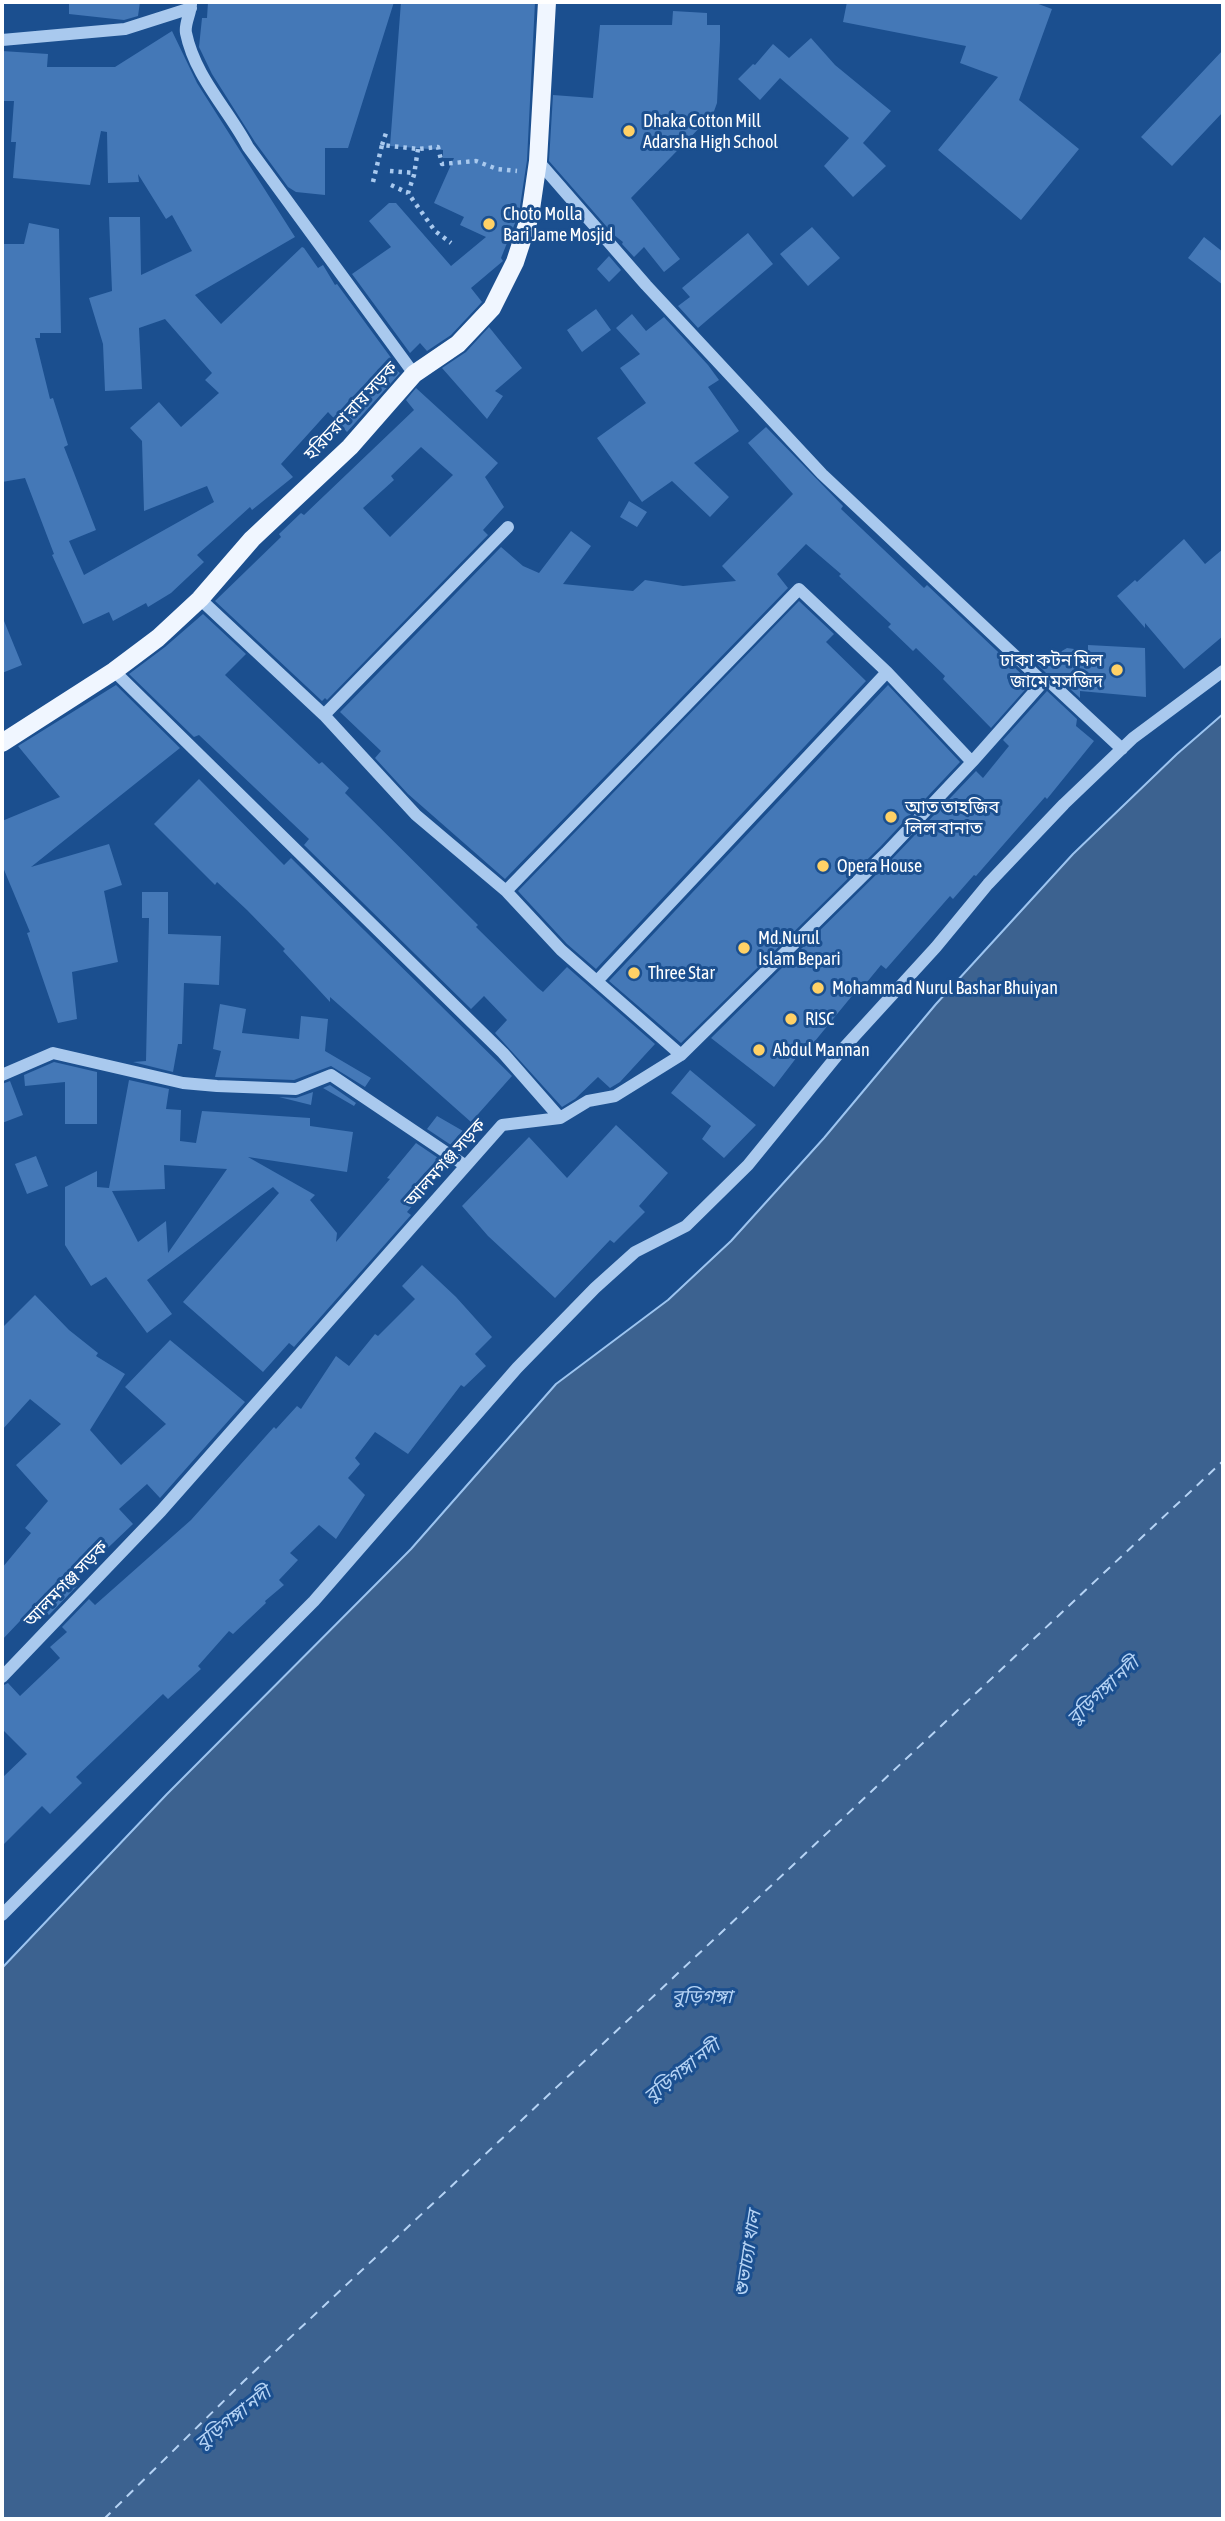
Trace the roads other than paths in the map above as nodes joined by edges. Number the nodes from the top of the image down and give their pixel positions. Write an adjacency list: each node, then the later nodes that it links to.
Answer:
1 (547, 2): 4 (main road, হরিচরণ রায় সড়ক)
2 (191, 5): 3 (street); 5 (street)
3 (2, 40)
4 (537, 167): 5 (main road, হরিচরণ রায় সড়ক); 11 (street)
5 (414, 374): 7 (main road, হরিচরণ রায় সড়ক)
6 (508, 527): 12 (street)
7 (200, 599): 8 (main road, হরিচরণ রায় সড়ক); 12 (street)
8 (114, 671): 13 (main road, হরিচরণ রায় সড়ক); 20 (street)
9 (887, 671): 15 (street); 16 (street); 17 (street)
10 (1223, 671): 14 (street)
11 (1043, 682): 14 (street); 15 (street, আলমগঞ্জ সড়ক)
12 (324, 715): 16 (street)
13 (2, 743)
14 (1122, 749): 23 (street)
15 (972, 762): 18 (street, আলমগঞ্জ সড়ক)
16 (506, 891): 17 (street)
17 (597, 981): 18 (street)
18 (681, 1055): 20 (street, আলমগঞ্জ সড়ক)
19 (2, 1075): 21 (street)
20 (560, 1118): 21 (street, আলমগঞ্জ সড়ক)
21 (466, 1166): 22 (street, আলমগঞ্জ সড়ক)
22 (2, 1677)
23 (2, 1914)

